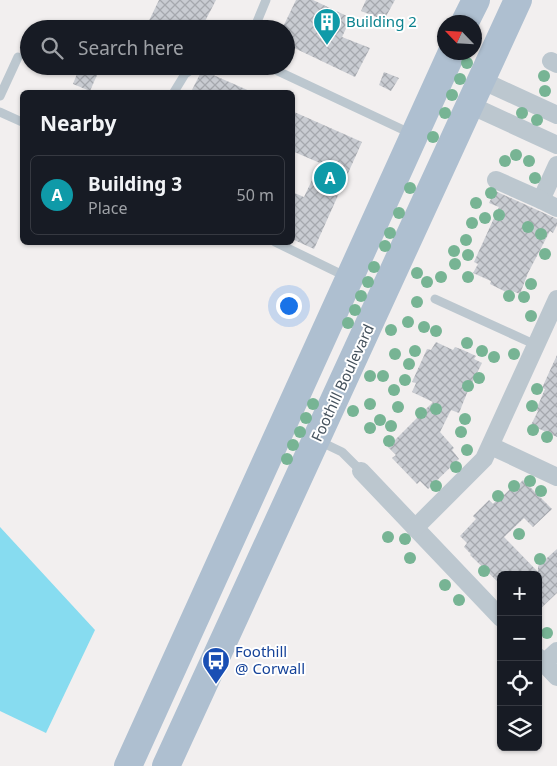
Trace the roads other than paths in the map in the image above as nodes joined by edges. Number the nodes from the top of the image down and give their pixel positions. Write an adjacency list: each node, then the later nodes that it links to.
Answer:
1 (266, 0): 5 (lane)
2 (476, 0): 4 (main road)
3 (518, 0): 10 (main road, Foothill Boulevard)
4 (468, 15)
5 (258, 20)
6 (18, 57): 12 (lane)
7 (448, 60): 18 (main road)
8 (184, 75): 11 (lane)
9 (286, 75): 18 (lane)
10 (481, 80): 13 (main road, Foothill Boulevard); 15 (street)
11 (175, 90)
12 (0, 96)
13 (470, 105): 17 (street); 29 (main road, Foothill Boulevard)
14 (0, 112): 16 (lane)
15 (557, 115)
16 (20, 121)
17 (511, 124): 19 (street); 20 (street)
18 (414, 135): 25 (main road)
19 (557, 145)
20 (557, 158)
21 (557, 165): 23 (street)
22 (496, 180): 23 (street)
23 (549, 204)
24 (281, 245): 25 (lane)
25 (350, 278): 39 (main road)
26 (435, 299): 28 (lane)
27 (557, 299): 28 (street)
28 (536, 345): 30 (street)
29 (317, 440): 31 (lane); 40 (main road, Foothill Boulevard)
30 (491, 446): 32 (street); 33 (street)
31 (361, 471): 33 (street)
32 (557, 477)
33 (415, 528): 34 (street)
34 (499, 616)
35 (557, 651): 36 (street)
36 (542, 659)
37 (542, 661): 38 (street)
38 (557, 677)
39 (128, 766)
40 (166, 766)

